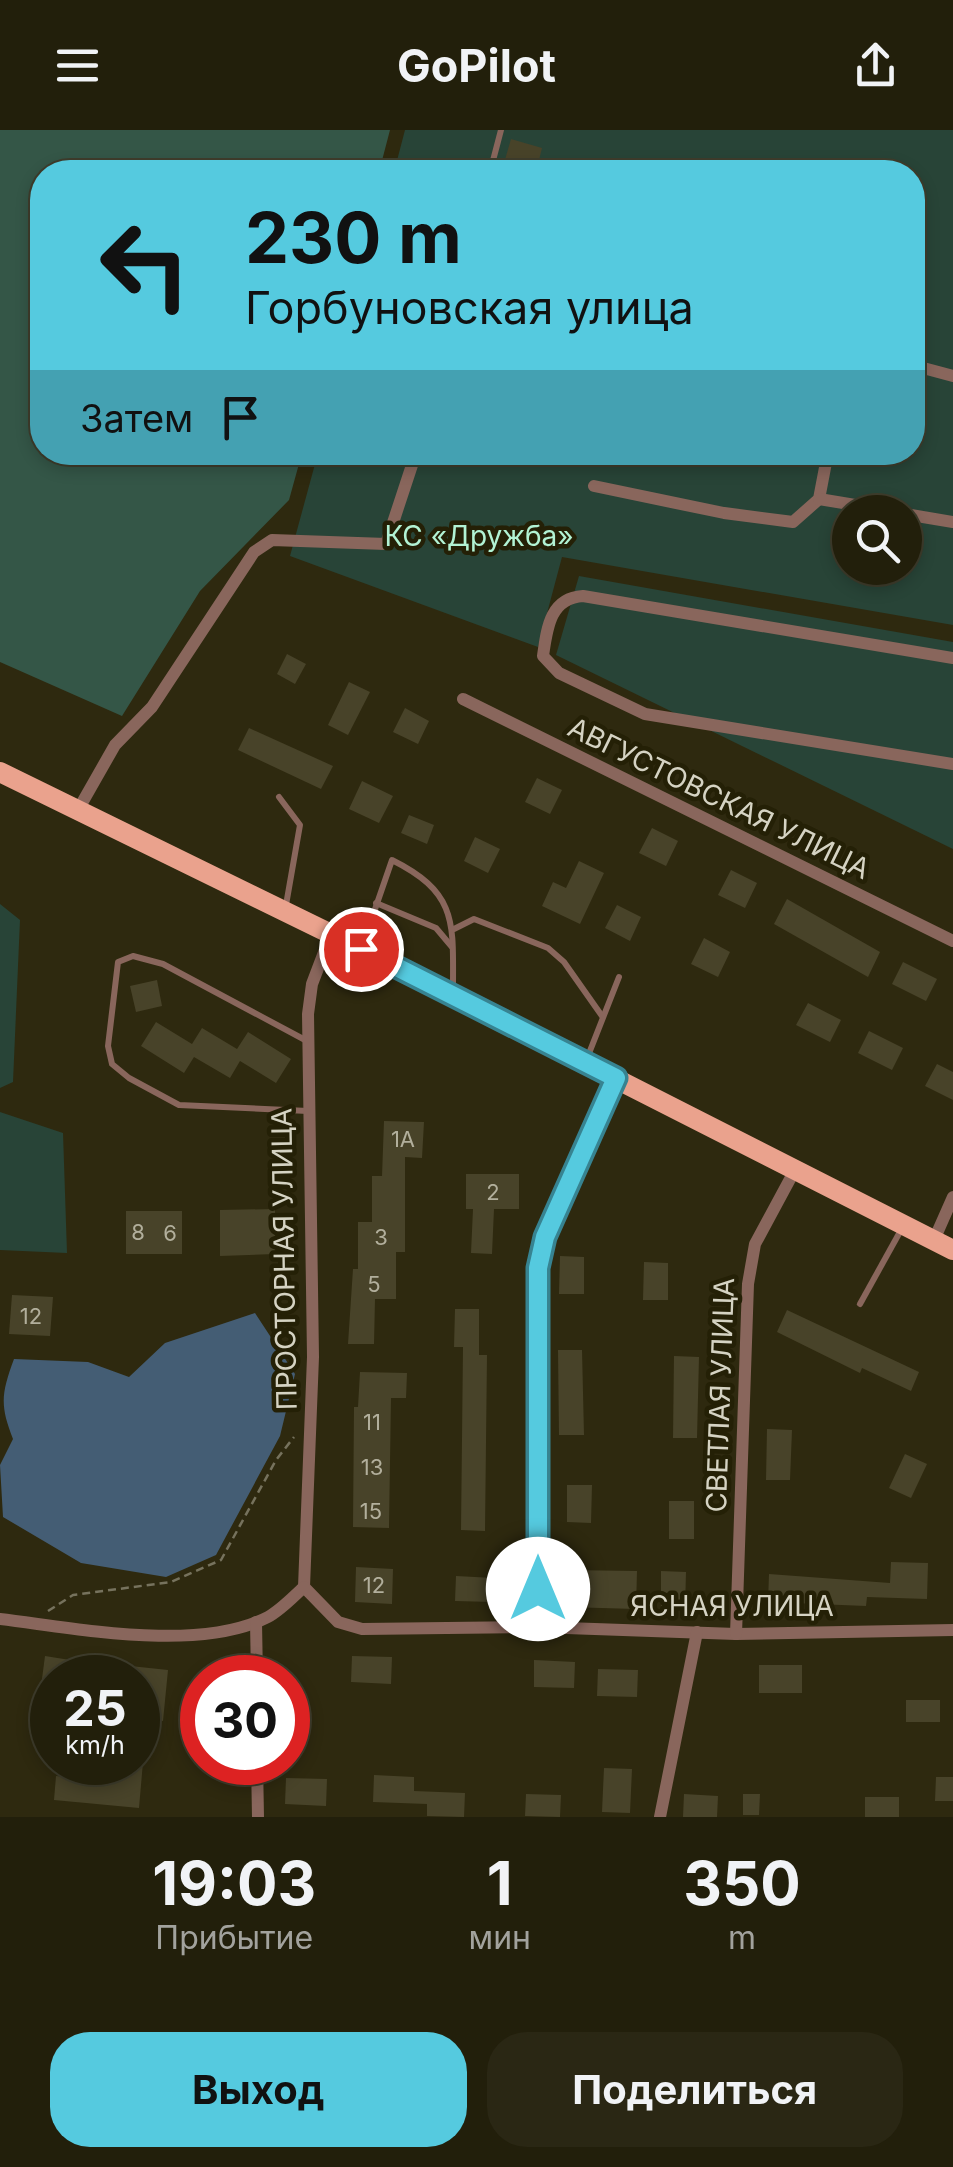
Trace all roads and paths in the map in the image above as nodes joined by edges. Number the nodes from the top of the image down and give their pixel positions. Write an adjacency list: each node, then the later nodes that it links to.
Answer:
1 (501, 130): 2 (lane)
2 (493, 160)
3 (925, 368): 4 (street)
4 (953, 376)
5 (412, 465): 19 (street)
6 (826, 465): 8 (street)
7 (594, 486): 8 (street)
8 (819, 499): 9 (street)
9 (832, 501)
10 (922, 517): 11 (street)
11 (953, 522)
12 (953, 658): 14 (street)
13 (463, 698): 24 (street, АВГУСТОВСКАЯ УЛИЦА)
14 (953, 764)
15 (0, 772): 18 (main road)
16 (0, 785): 18 (main road)
17 (279, 797): 21 (lane)
18 (56, 800): 19 (main road)
19 (78, 810): 21 (main road)
20 (376, 902): 22 (lane); 25 (lane); 26 (lane)
21 (285, 911): 23 (main road)
22 (454, 930): 25 (lane); 29 (lane)
23 (331, 934): 26 (main road); 30 (street, ПРОСТОРНАЯ УЛИЦА)
24 (953, 941)
25 (453, 948): 28 (lane)
26 (361, 949): 28 (main road)
27 (620, 978): 29 (lane)
28 (454, 996): 31 (main road)
29 (602, 1016): 31 (lane)
30 (308, 1042): 33 (street, ПРОСТОРНАЯ УЛИЦА); 33 (lane)
31 (585, 1062): 32 (main road)
32 (616, 1078): 34 (main road); 44 (street)
33 (308, 1112): 39 (street, ПРОСТОРНАЯ УЛИЦА)
34 (796, 1168): 36 (main road); 47 (street, СВЕТЛАЯ УЛИЦА)
35 (953, 1197): 37 (street)
36 (904, 1224): 37 (main road); 38 (lane)
37 (943, 1245)
38 (860, 1304)
39 (311, 1416): 40 (street, ПРОСТОРНАЯ УЛИЦА); 42 (path)
40 (304, 1587): 43 (street); 44 (street, ЯСНАЯ УЛИЦА)
41 (0, 1619): 42 (street)
42 (30, 1622): 43 (street)
43 (256, 1622): 48 (street)
44 (538, 1628): 46 (street, ЯСНАЯ УЛИЦА)
45 (953, 1630): 47 (street, ЯСНАЯ УЛИЦА)
46 (697, 1632): 47 (street, ЯСНАЯ УЛИЦА); 51 (street)
47 (736, 1634)
48 (256, 1655)
49 (258, 1785): 50 (street)
50 (258, 1817)
51 (660, 1817)

